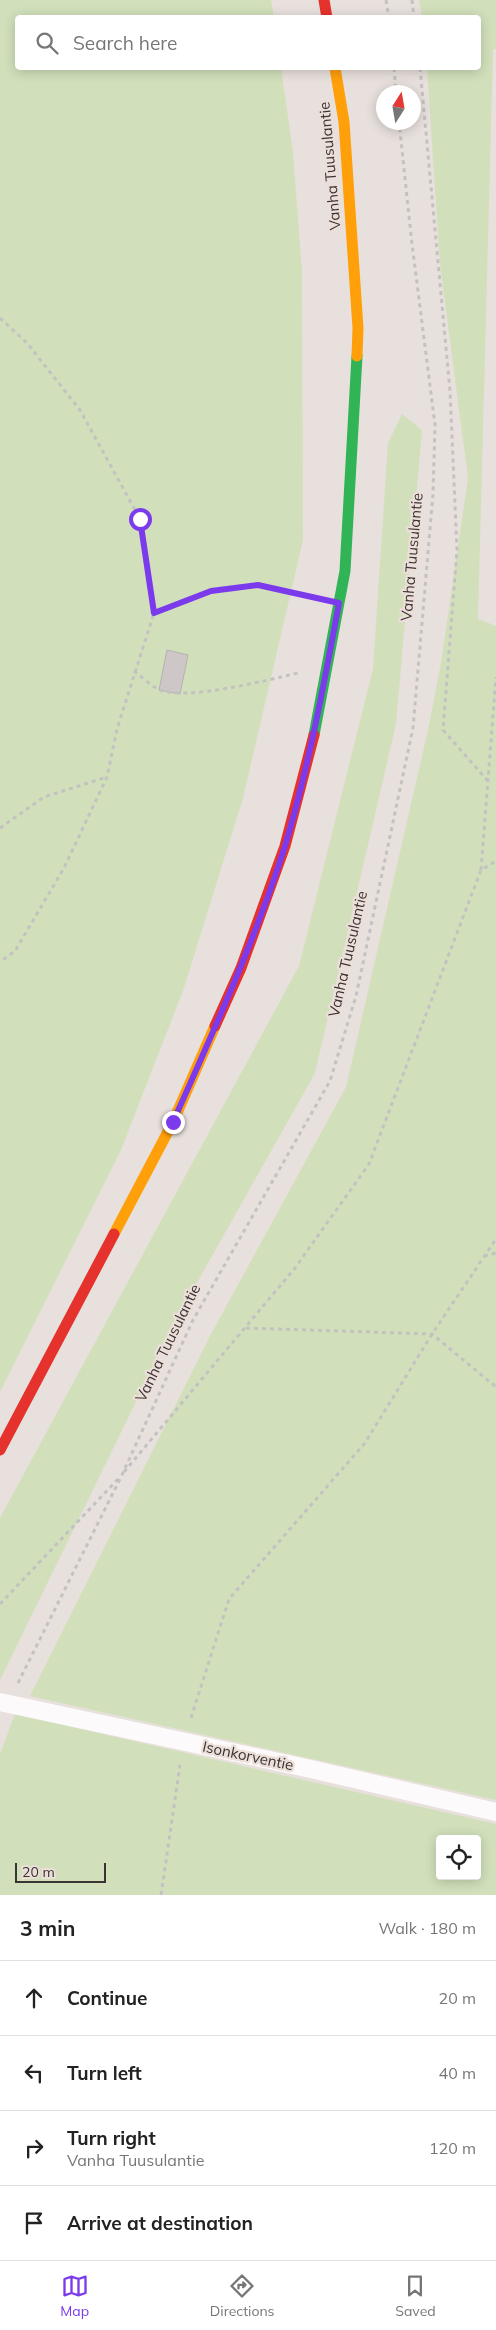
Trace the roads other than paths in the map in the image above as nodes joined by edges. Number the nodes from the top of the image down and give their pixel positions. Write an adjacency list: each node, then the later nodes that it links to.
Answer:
1 (324, 0): 2 (main road)
2 (326, 15)
3 (335, 70): 4 (main road, Vanha Tuusulantie)
4 (0, 1450)
5 (4, 1704): 6 (lane, Isonkorventie)
6 (496, 1812)

